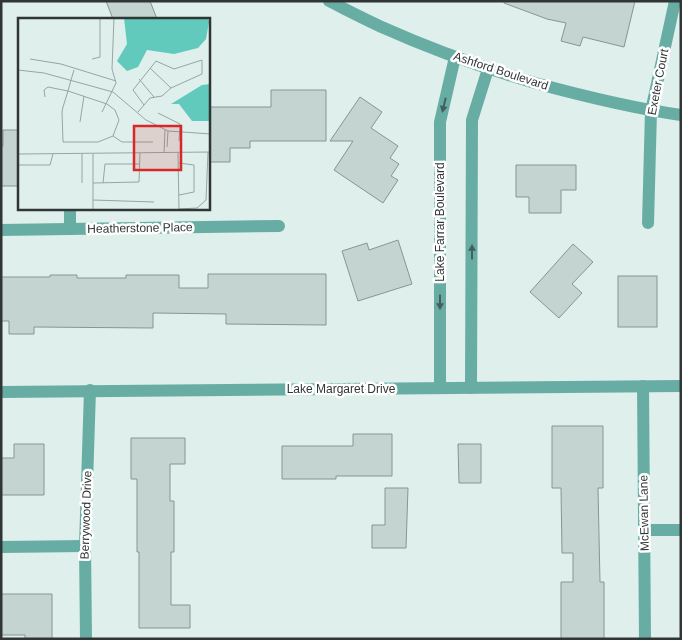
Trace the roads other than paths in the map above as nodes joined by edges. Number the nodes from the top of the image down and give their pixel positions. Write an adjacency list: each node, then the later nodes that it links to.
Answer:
1 (329, 1): 3 (street, Ashford Boulevard)
2 (676, 1): 5 (street, Exeter Court)
3 (455, 57): 4 (street, Ashford Boulevard); 14 (street, Lake Farrar Boulevard, one-way to 14)
4 (488, 69): 5 (street, Ashford Boulevard); 15 (street, one-way to 4)
5 (651, 111): 6 (street, Ashford Boulevard); 8 (street, Exeter Court)
6 (681, 115)
7 (70, 210): 10 (street)
8 (648, 223)
9 (280, 226): 10 (street, Heatherstone Place)
10 (70, 229): 11 (street, Heatherstone Place)
11 (1, 230)
12 (643, 386): 13 (street, Lake Margaret Drive); 15 (street, Lake Margaret Drive); 18 (street, McEwan Lane)
13 (681, 386)
14 (440, 388): 15 (street, Lake Margaret Drive); 16 (street, Lake Margaret Drive)
15 (471, 388)
16 (90, 390): 17 (street, Lake Margaret Drive); 20 (street, Berrywood Drive)
17 (1, 392)
18 (644, 530): 19 (street); 23 (street, McEwan Lane)
19 (681, 530)
20 (85, 546): 21 (street); 22 (street, Berrywood Drive)
21 (1, 547)
22 (86, 639)
23 (645, 639)

